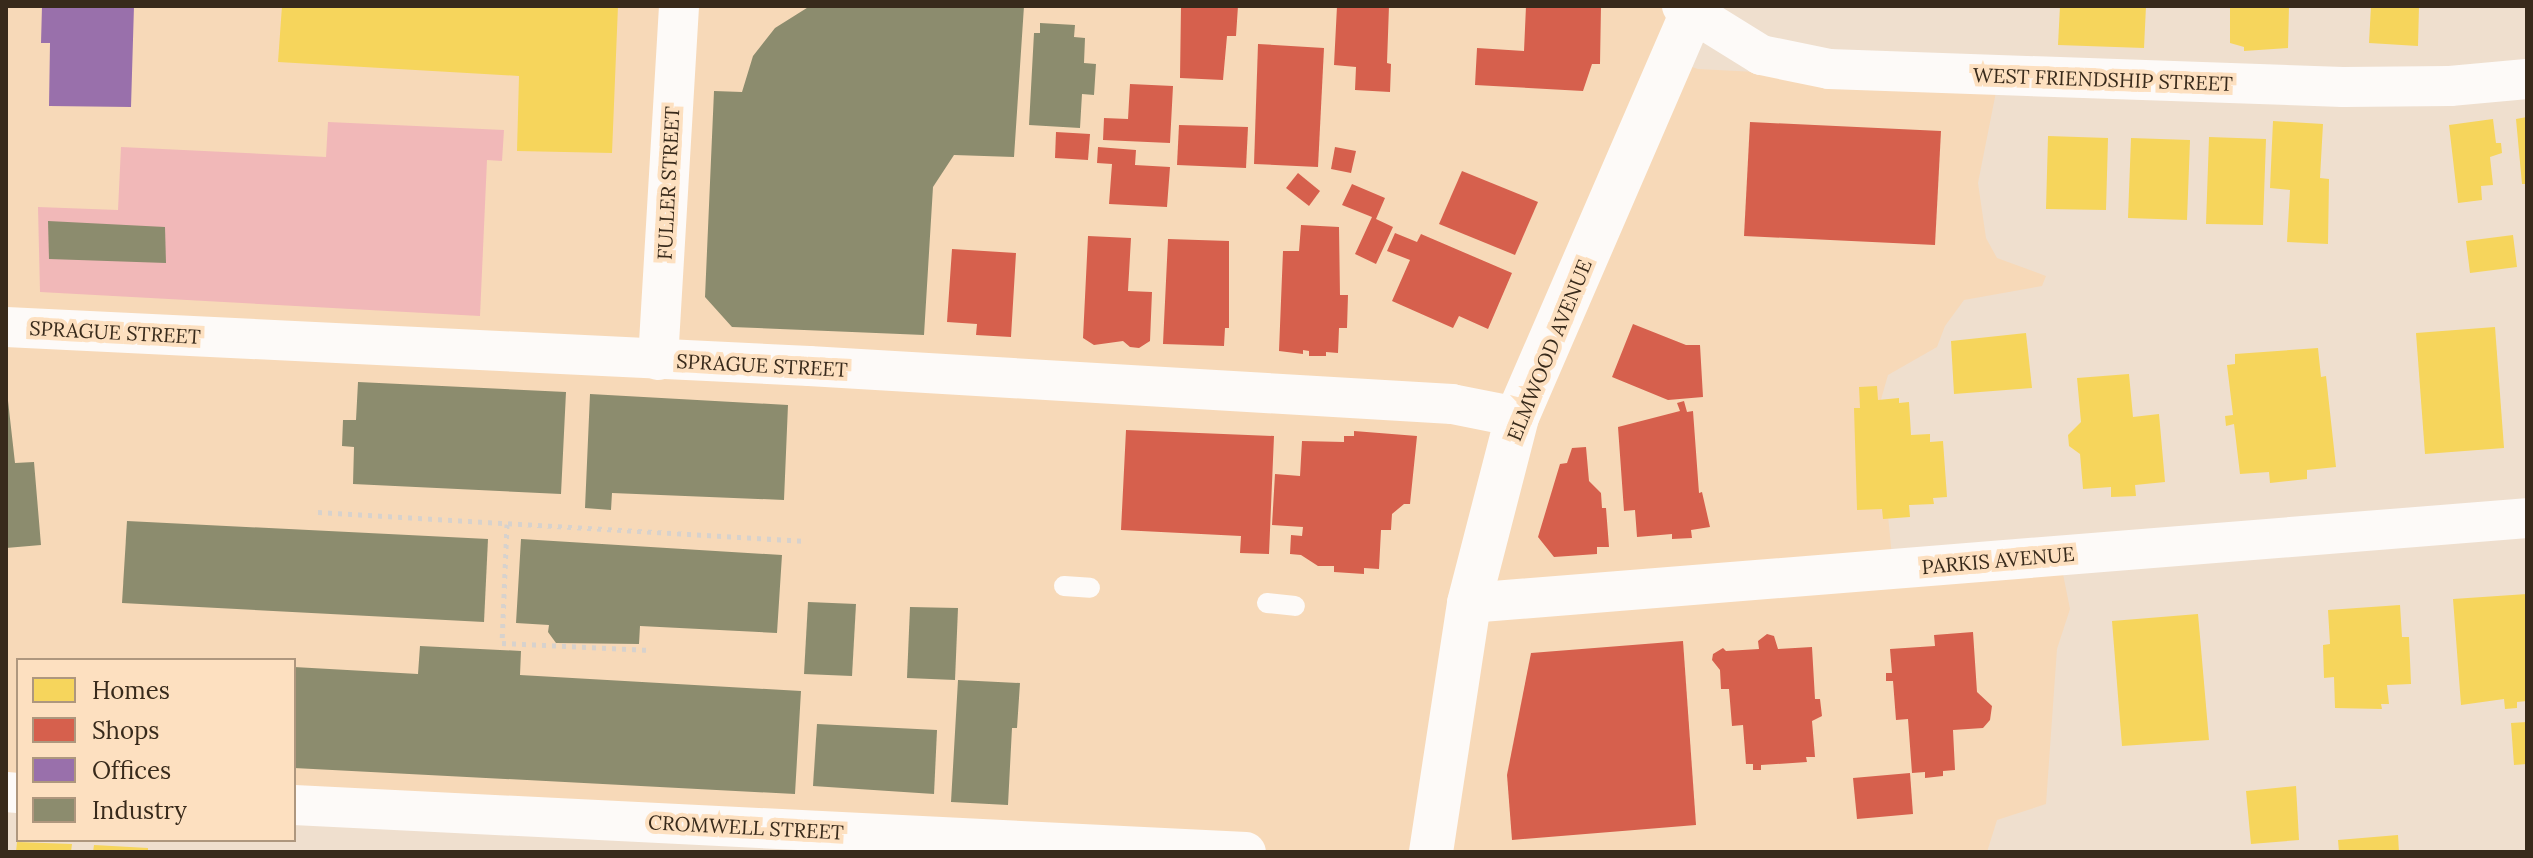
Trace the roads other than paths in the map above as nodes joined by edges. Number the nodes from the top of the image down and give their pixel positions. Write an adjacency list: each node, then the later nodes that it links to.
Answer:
1 (679, 6): 5 (street, FULLER STREET)
2 (1690, 8): 3 (street, WEST FRIENDSHIP STREET); 6 (main road, ELMWOOD AVENUE)
3 (2527, 79)
4 (6, 327): 5 (street, SPRAGUE STREET)
5 (658, 360): 6 (street, SPRAGUE STREET)
6 (1517, 417): 11 (main road, ELMWOOD AVENUE)
7 (2527, 518): 11 (street, PARKIS AVENUE)
8 (1064, 586): 9 (lane)
9 (1090, 588)
10 (1267, 603): 12 (lane)
11 (1469, 603): 15 (main road, ELMWOOD AVENUE)
12 (1295, 606)
13 (296, 805): 14 (street, CROMWELL STREET)
14 (1246, 852)
15 (1431, 852)

